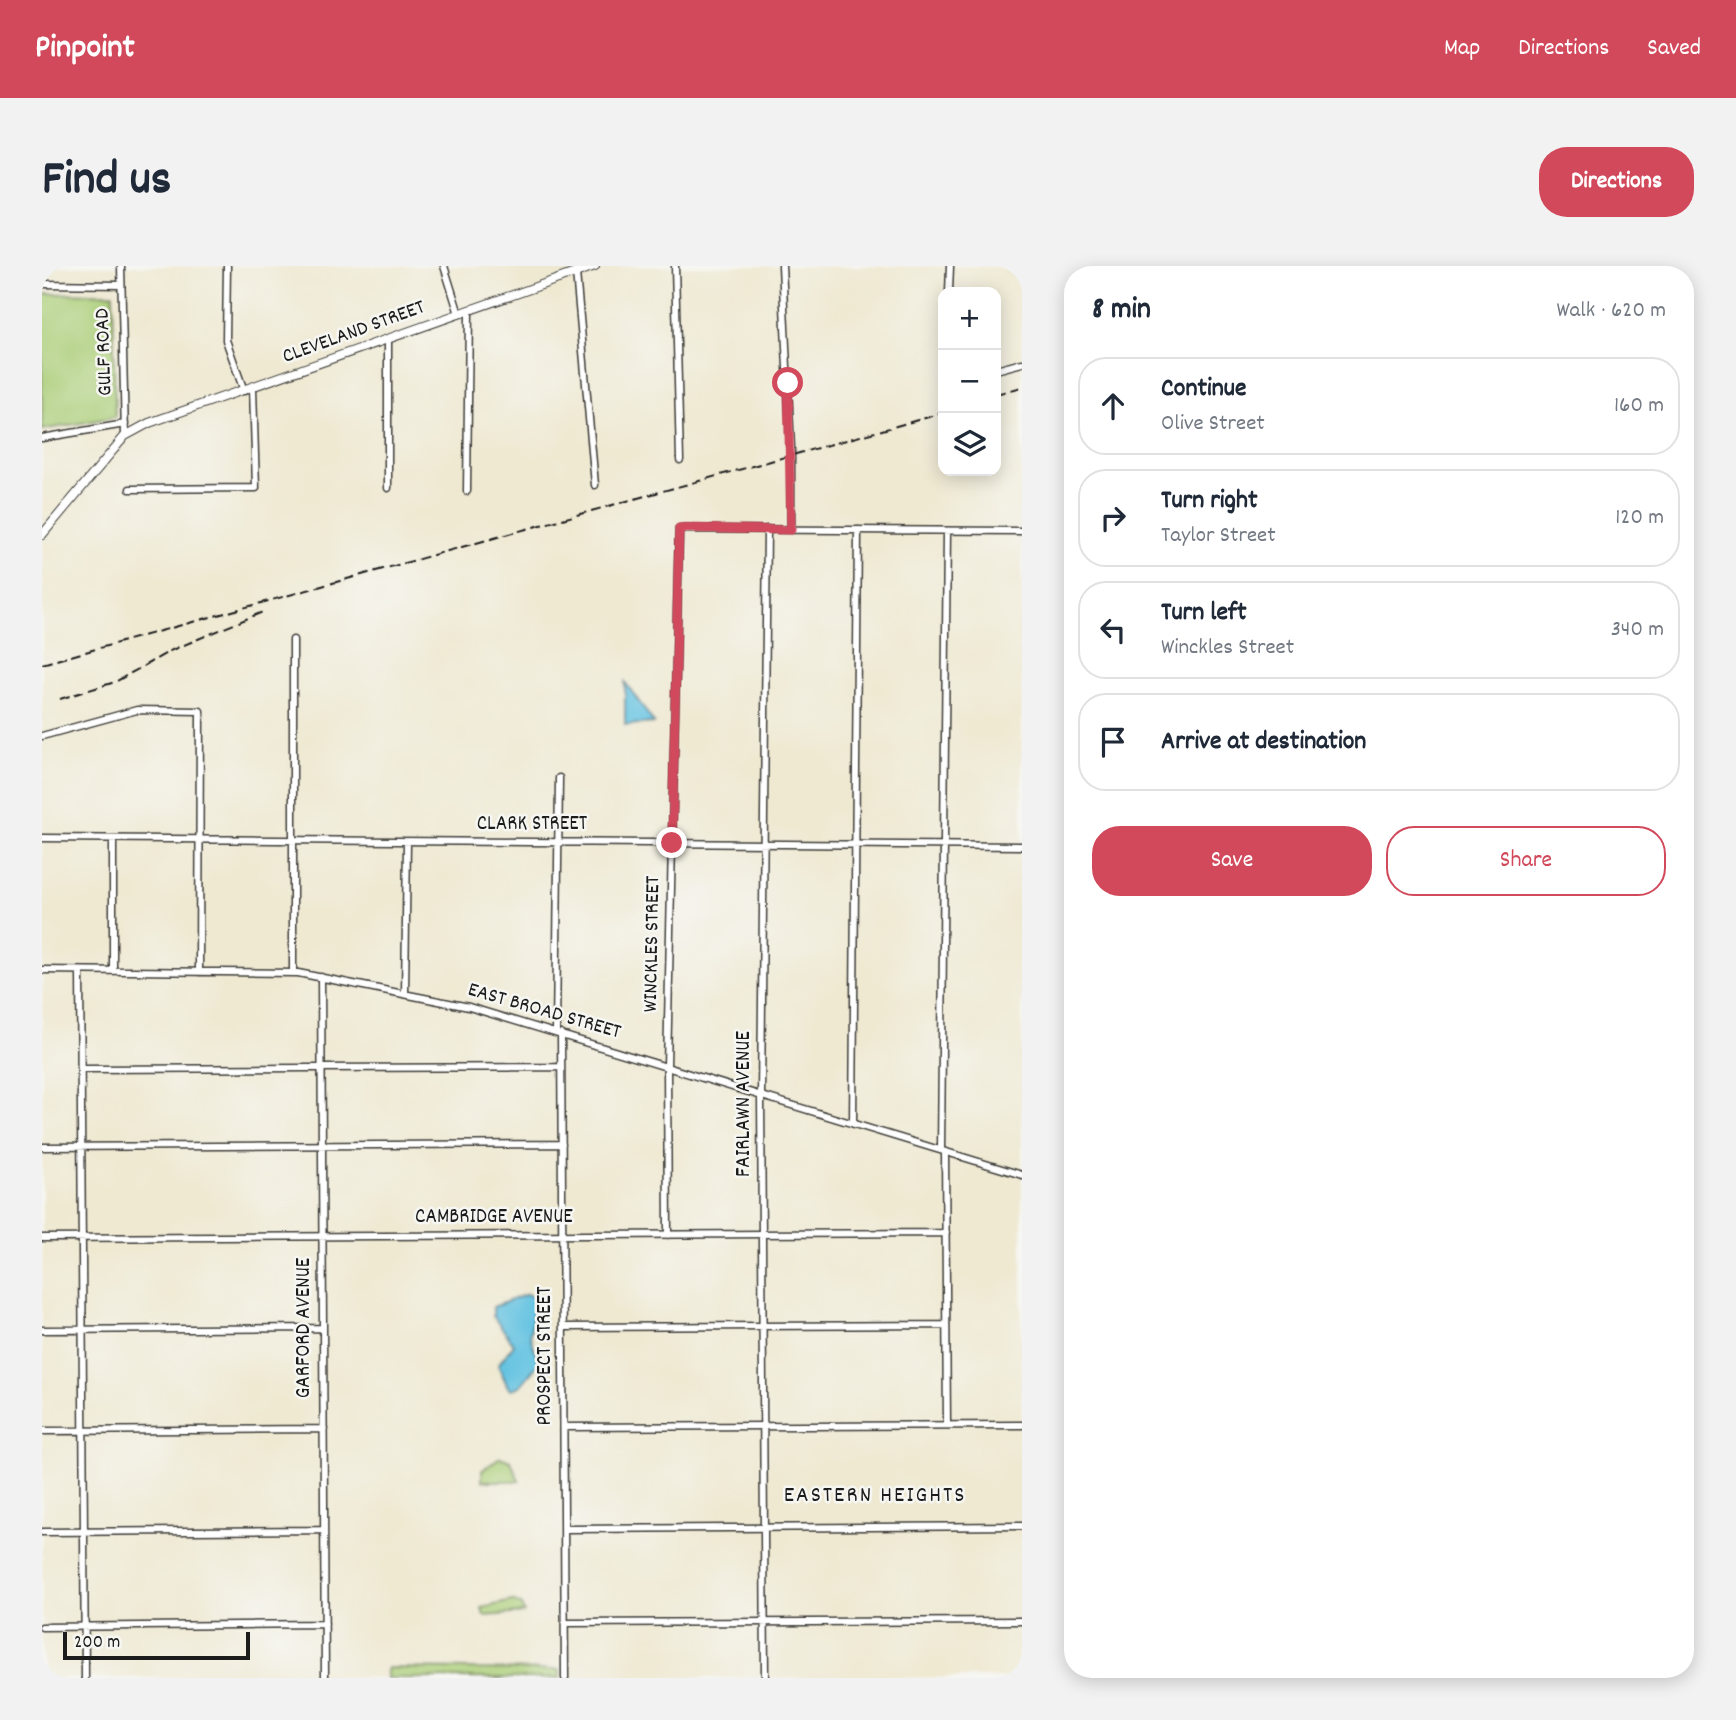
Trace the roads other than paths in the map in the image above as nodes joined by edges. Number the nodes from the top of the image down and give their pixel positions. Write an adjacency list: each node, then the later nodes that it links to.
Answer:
1 (121, 266): 10 (street, GULF ROAD)
2 (227, 266): 17 (street)
3 (444, 266): 13 (street)
4 (675, 266): 21 (street)
5 (782, 266): 27 (street)
6 (950, 266): 11 (street)
7 (591, 267): 8 (main road, CLEVELAND STREET)
8 (576, 273): 12 (main road, CLEVELAND STREET); 22 (street)
9 (42, 285): 10 (street)
10 (121, 285): 18 (street, GULF ROAD)
11 (949, 287)
12 (469, 311): 13 (main road, CLEVELAND STREET); 25 (street)
13 (459, 314): 14 (main road, CLEVELAND STREET)
14 (388, 339): 17 (main road, CLEVELAND STREET); 23 (street)
15 (1022, 363): 16 (street)
16 (1001, 369)
17 (248, 389): 19 (main road, CLEVELAND STREET); 24 (street)
18 (125, 424): 19 (street, GULF ROAD); 20 (street)
19 (125, 436): 31 (main road)
20 (42, 438)
21 (680, 460)
22 (595, 485)
23 (388, 488)
24 (130, 489)
25 (467, 491)
26 (767, 529): 27 (street); 41 (street, WINCKLES STREET); 42 (street, FAIRLAWN AVENUE)
27 (791, 530): 28 (street)
28 (858, 530): 29 (street); 43 (street)
29 (947, 530): 30 (street); 44 (street)
30 (1022, 531)
31 (42, 535)
32 (293, 640): 38 (street)
33 (42, 736): 37 (street)
34 (559, 778): 40 (street, PROSPECT STREET)
35 (42, 838): 36 (street, CLARK STREET)
36 (113, 839): 37 (street, CLARK STREET); 48 (street)
37 (201, 839): 38 (street, CLARK STREET); 49 (street)
38 (293, 841): 39 (street, CLARK STREET); 50 (street)
39 (407, 842): 40 (street, CLARK STREET); 52 (street)
40 (559, 843): 41 (street, CLARK STREET); 53 (street, PROSPECT STREET)
41 (672, 843): 42 (street, CLARK STREET); 55 (street, WINCKLES STREET)
42 (764, 844): 43 (street, CLARK STREET); 58 (street, FAIRLAWN AVENUE)
43 (855, 845): 44 (street, CLARK STREET); 59 (street)
44 (944, 845): 45 (street, CLARK STREET); 64 (street)
45 (1022, 846)
46 (42, 971): 47 (street, EAST BROAD STREET)
47 (80, 971): 48 (street, EAST BROAD STREET); 57 (street)
48 (113, 971): 49 (street, EAST BROAD STREET)
49 (199, 972): 50 (street, EAST BROAD STREET)
50 (293, 973): 51 (street, EAST BROAD STREET)
51 (321, 977): 52 (street, EAST BROAD STREET); 56 (street, GARFORD AVENUE)
52 (405, 994): 53 (street, EAST BROAD STREET)
53 (559, 1034): 54 (street, PROSPECT STREET); 55 (street, EAST BROAD STREET)
54 (561, 1066): 56 (street); 60 (street, PROSPECT STREET)
55 (667, 1067): 58 (street, EAST BROAD STREET); 69 (street, WINCKLES STREET)
56 (321, 1068): 57 (street); 61 (street, GARFORD AVENUE)
57 (82, 1069): 63 (street)
58 (761, 1096): 59 (street, EAST BROAD STREET); 67 (street, FAIRLAWN AVENUE)
59 (853, 1123): 64 (street, EAST BROAD STREET)
60 (562, 1144): 61 (street); 68 (street, PROSPECT STREET)
61 (322, 1145): 63 (street); 70 (street, GARFORD AVENUE)
62 (42, 1147): 63 (street)
63 (82, 1147): 72 (street)
64 (943, 1151): 65 (street, EAST BROAD STREET); 66 (street)
65 (1022, 1175)
66 (946, 1233): 67 (street, CAMBRIDGE AVENUE); 73 (street)
67 (762, 1234): 69 (street, CAMBRIDGE AVENUE); 74 (street, FAIRLAWN AVENUE)
68 (562, 1235): 69 (street, CAMBRIDGE AVENUE); 70 (street, CAMBRIDGE AVENUE); 75 (street, PROSPECT STREET)
69 (668, 1235)
70 (323, 1237): 72 (street, CAMBRIDGE AVENUE); 76 (street, GARFORD AVENUE)
71 (42, 1238): 72 (street, CAMBRIDGE AVENUE)
72 (82, 1238): 78 (street)
73 (946, 1325): 74 (street); 80 (street)
74 (763, 1326): 75 (street); 81 (street, FAIRLAWN AVENUE)
75 (563, 1327): 82 (street, PROSPECT STREET)
76 (323, 1328): 78 (street); 83 (street, GARFORD AVENUE)
77 (42, 1330): 78 (street)
78 (83, 1330): 85 (street)
79 (1022, 1424): 80 (street)
80 (947, 1425): 81 (street)
81 (764, 1426): 82 (street); 87 (street, FAIRLAWN AVENUE)
82 (564, 1427): 88 (street, PROSPECT STREET)
83 (324, 1429): 85 (street); 89 (street, GARFORD AVENUE)
84 (42, 1430): 85 (street)
85 (84, 1430): 91 (street)
86 (1022, 1526): 87 (street)
87 (764, 1528): 88 (street); 93 (street, FAIRLAWN AVENUE)
88 (564, 1529): 94 (street, PROSPECT STREET)
89 (324, 1530): 91 (street); 95 (street, GARFORD AVENUE)
90 (42, 1532): 91 (street)
91 (84, 1532): 96 (street)
92 (1022, 1621): 93 (street)
93 (765, 1622): 94 (street); 101 (street, FAIRLAWN AVENUE)
94 (565, 1623): 100 (street, PROSPECT STREET)
95 (325, 1624): 96 (street); 99 (street, GARFORD AVENUE)
96 (85, 1626): 97 (street); 98 (street)
97 (42, 1627)
98 (85, 1678)
99 (325, 1678)
100 (565, 1678)
101 (765, 1678)

